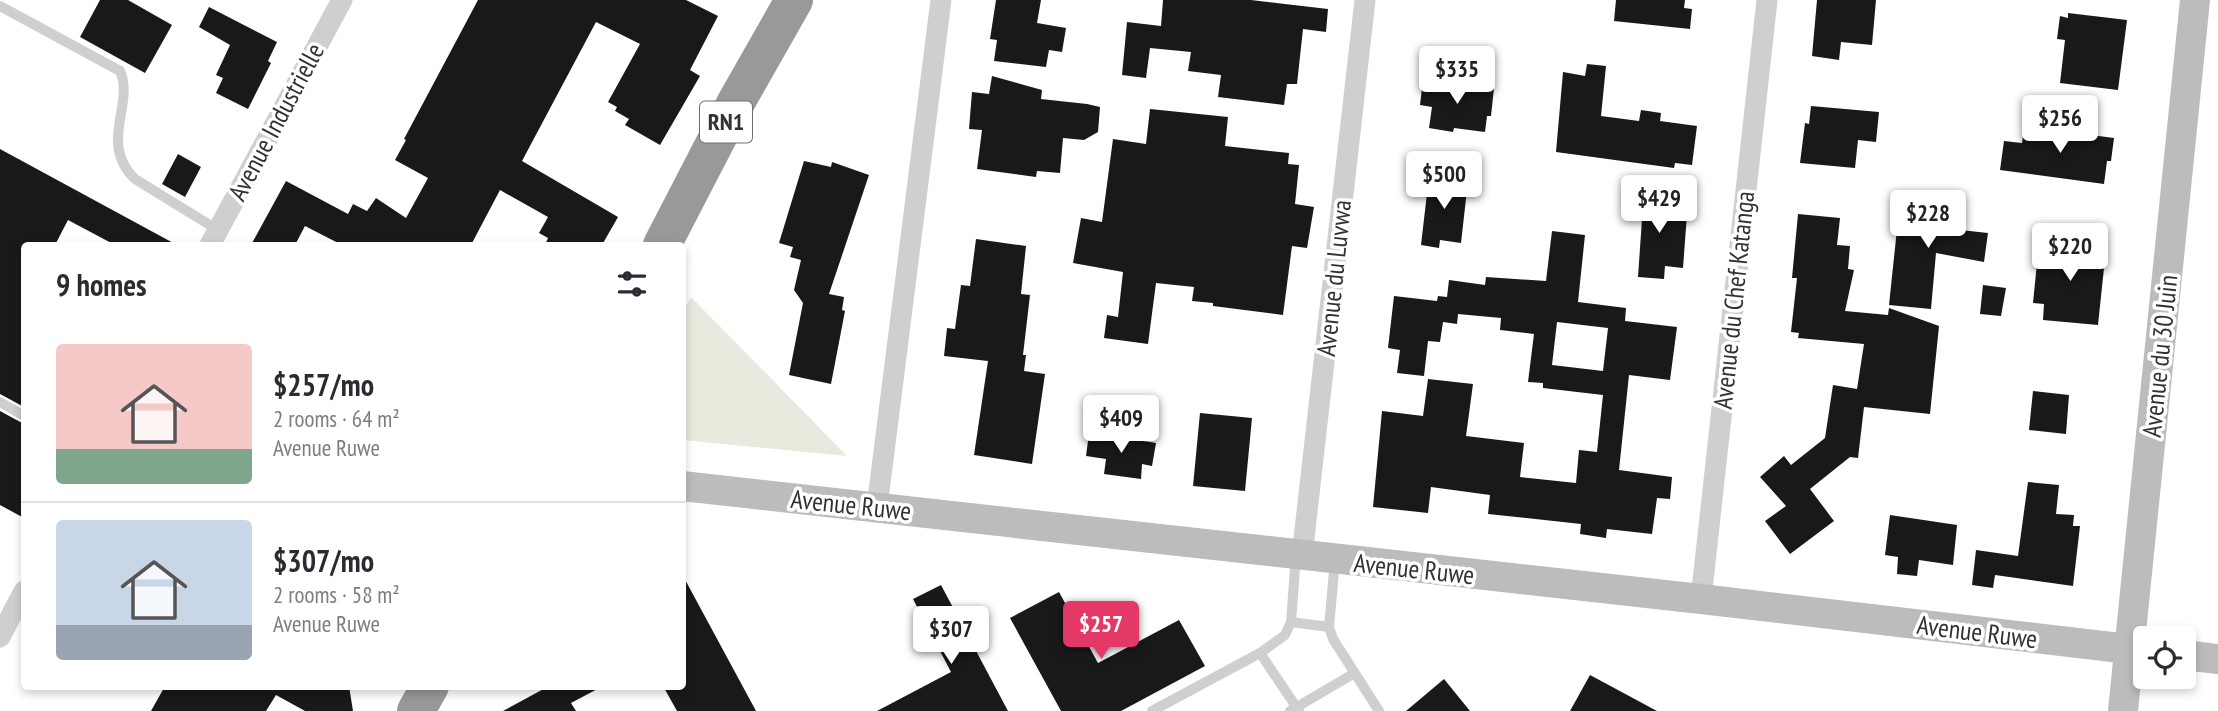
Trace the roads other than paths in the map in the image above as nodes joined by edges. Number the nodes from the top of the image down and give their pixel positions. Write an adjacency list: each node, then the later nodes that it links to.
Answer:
1 (342, 0): 8 (street, Avenue Industrielle)
2 (794, 0): 9 (highway, RN1)
3 (941, 0): 13 (street)
4 (1365, 0): 14 (street, Avenue du Luvwa)
5 (1767, 0): 17 (street, Avenue du Chef Katanga)
6 (2195, 0): 19 (street, Avenue du 30 Juin)
7 (0, 6): 8 (lane)
8 (214, 237)
9 (664, 242)
10 (0, 402): 11 (lane)
11 (21, 414)
12 (686, 486): 13 (street, Avenue Ruwe)
13 (877, 507): 14 (street, Avenue Ruwe)
14 (1299, 556): 15 (street, Avenue Ruwe); 18 (lane)
15 (1335, 560): 17 (street, Avenue Ruwe); 20 (lane)
16 (21, 597): 21 (street)
17 (1701, 599): 22 (street, Avenue Ruwe)
18 (1291, 622): 20 (lane); 23 (lane)
19 (2140, 626)
20 (1329, 627): 27 (lane)
21 (0, 637)
22 (2133, 650)
23 (1260, 653): 29 (lane); 31 (lane)
24 (2196, 656): 25 (street)
25 (2218, 659)
26 (2133, 671): 33 (street, Avenue du 30 Juin)
27 (1353, 674): 29 (lane); 32 (lane)
28 (428, 690): 30 (highway)
29 (1295, 710)
30 (416, 711)
31 (1152, 711)
32 (1379, 711)
33 (2123, 711)

